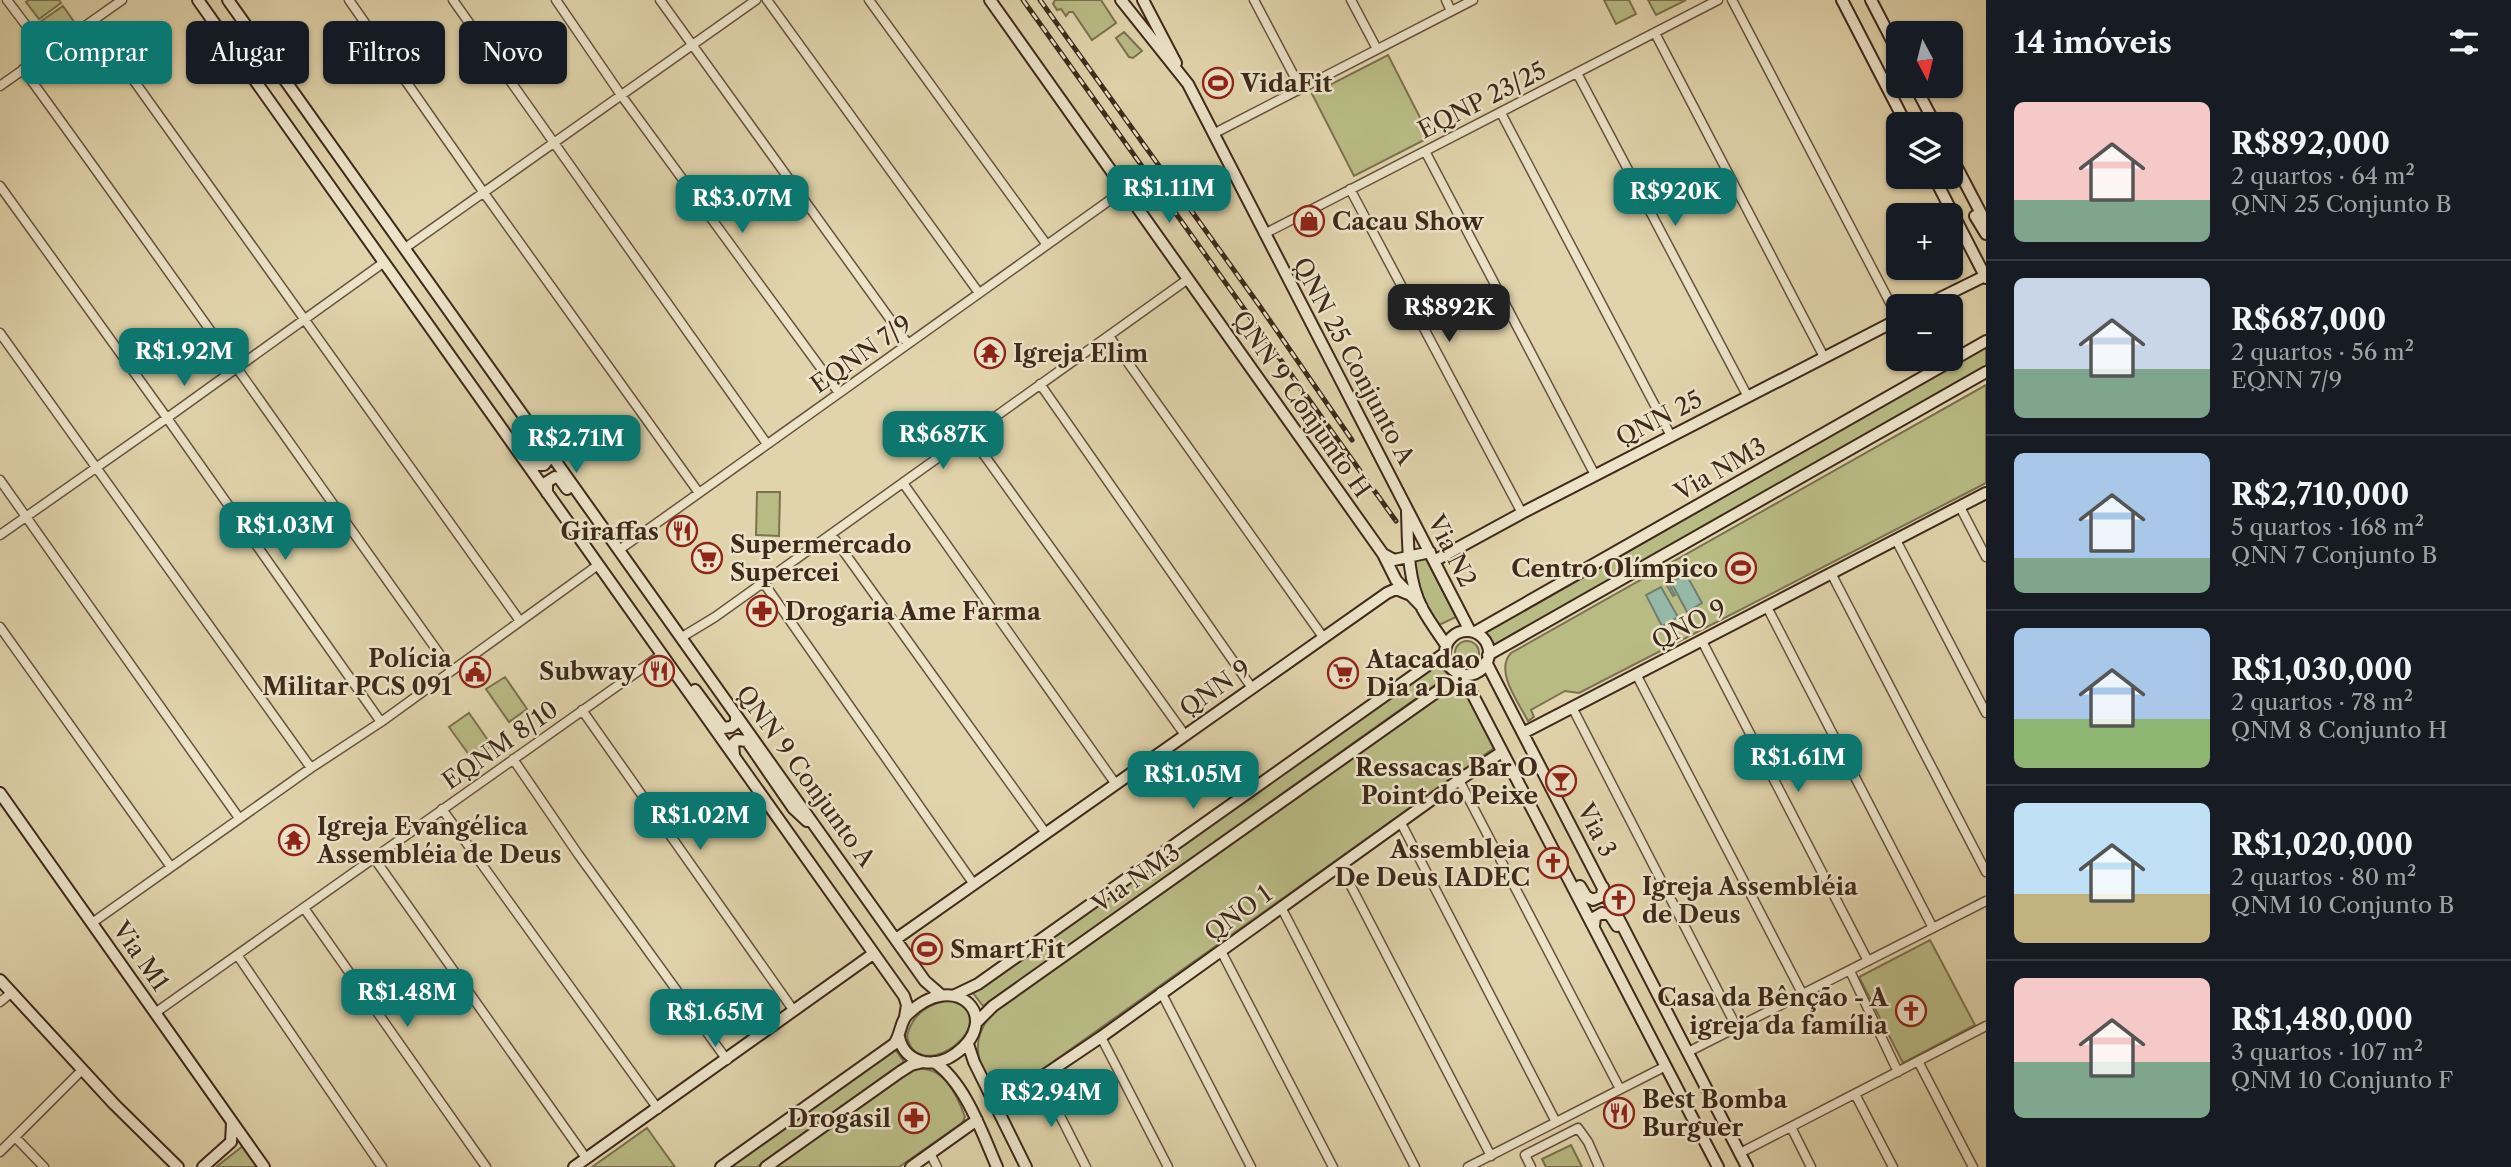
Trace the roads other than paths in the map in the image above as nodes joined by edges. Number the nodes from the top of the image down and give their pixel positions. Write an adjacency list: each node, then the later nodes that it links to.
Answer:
1 (7, 0): 25 (street)
2 (122, 0): 26 (street)
3 (198, 0): 27 (main road)
4 (204, 0): 28 (main road)
5 (228, 0): 29 (main road)
6 (349, 0): 57 (street)
7 (453, 0): 49 (street)
8 (556, 0): 45 (street)
9 (660, 0): 32 (street)
10 (756, 0): 32 (street)
11 (767, 0): 66 (street)
12 (869, 0): 61 (street)
13 (990, 0): 56 (main road, QNN 9 Conjunto H)
14 (1121, 0): 41 (main road)
15 (1143, 0): 41 (main road)
16 (1254, 0): 44 (street)
17 (1351, 0): 33 (street)
18 (1446, 0): 24 (street)
19 (1473, 0): 24 (street)
20 (1718, 0): 31 (street, EQNP 23/25)
21 (1732, 0): 68 (street)
22 (1842, 0): 43 (main road)
23 (1871, 0): 30 (main road)
24 (1451, 11): 33 (street)
25 (23, 21)
26 (93, 21)
27 (213, 21)
28 (218, 21)
29 (243, 21)
30 (1886, 29)
31 (1655, 33): 35 (street, EQNP 23/25); 75 (street)
32 (692, 45): 45 (street); 74 (street)
33 (1377, 50): 44 (street)
34 (21, 70): 42 (street)
35 (1577, 73): 46 (street, EQNP 23/25); 81 (street)
36 (34, 84): 76 (street)
37 (136, 84): 69 (street)
38 (256, 84): 63 (main road)
39 (280, 84): 48 (main road)
40 (288, 84): 48 (main road)
41 (1188, 84): 47 (main road)
42 (0, 86)
43 (1886, 86)
44 (1301, 89): 47 (street)
45 (621, 94): 49 (street); 80 (street)
46 (1501, 113): 50 (street, EQNP 23/25); 84 (street)
47 (1213, 134): 59 (main road)
48 (331, 144): 62 (main road)
49 (554, 144): 57 (street); 85 (street)
50 (1425, 151): 53 (street, EQNP 23/25); 88 (street)
51 (1963, 179): 58 (main road)
52 (0, 186): 82 (street)
53 (1350, 189): 59 (street, EQNP 23/25); 96 (street)
54 (1941, 189): 64 (main road)
55 (1961, 189): 60 (main road)
56 (1124, 190): 61 (street, EQNN 7/9); 65 (main road, QNN 9 Conjunto H)
57 (484, 194): 62 (street); 92 (street)
58 (1986, 223)
59 (1264, 234): 95 (main road, QNN 25 Conjunto A)
60 (1986, 234)
61 (1047, 245): 66 (street, EQNN 7/9)
62 (405, 248): 86 (main road)
63 (383, 263): 69 (street); 78 (main road)
64 (1985, 277): 67 (main road)
65 (1188, 279): 72 (street); 102 (main road, QNN 9 Conjunto H)
66 (979, 293): 74 (street, EQNN 7/9)
67 (1949, 294)
68 (1886, 295)
69 (305, 319): 76 (street); 114 (street)
70 (1886, 326): 75 (main road, QNN 25)
71 (0, 333): 87 (street)
72 (1109, 336): 79 (street); 118 (street)
73 (1986, 341): 116 (main road, Via NM3)
74 (908, 344): 80 (street, EQNN 7/9)
75 (1824, 357): 81 (main road, QNN 25)
76 (235, 368): 82 (street); 124 (street)
77 (1986, 372): 123 (main road, Via NM3)
78 (467, 380): 86 (main road); 91 (main road)
79 (1040, 384): 83 (street); 127 (street)
80 (839, 393): 85 (street, EQNN 7/9)
81 (1748, 397): 84 (main road, QNN 25)
82 (167, 418): 87 (street); 132 (street)
83 (969, 433): 90 (street); 134 (street)
84 (1671, 436): 88 (main road, QNN 25)
85 (767, 444): 92 (street, EQNN 7/9)
86 (548, 450): 101 (main road)
87 (96, 468): 97 (street); 138 (street)
88 (1595, 475): 96 (main road, QNN 25)
89 (0, 480): 97 (street)
90 (903, 483): 98 (street); 140 (street)
91 (547, 493): 101 (main road); 106 (main road)
92 (699, 493): 101 (street, EQNN 7/9)
93 (1986, 493): 94 (main road, QNO 9)
94 (1960, 507): 100 (main road, QNO 9); 105 (street)
95 (1407, 508): 103 (main road, Via N2); 104 (main road, Via N2)
96 (1522, 513): 104 (main road, QNN 25)
97 (25, 516): 99 (street); 144 (street)
98 (831, 534): 109 (street); 146 (street)
99 (0, 535)
100 (1896, 540): 107 (main road, QNO 9); 130 (street)
101 (617, 547): 117 (main road, QNN 9 Conjunto A)
102 (1383, 554): 103 (main road); 108 (main road, QNN 9 Conjunto H)
103 (1409, 555): 104 (main road); 108 (main road, QNN 9); 112 (main road, Via N2)
104 (1434, 557): 116 (main road, Via N2)
105 (1986, 557)
106 (598, 565): 114 (street); 119 (main road)
107 (1831, 573): 113 (main road, QNO 9); 151 (street)
108 (1396, 580): 110 (main road, QNN 9); 111 (main road, QNN 9 Conjunto H)
109 (763, 583): 117 (street); 152 (street)
110 (1387, 593): 111 (main road); 118 (main road, QNN 9)
111 (1409, 594): 112 (main road, QNN 9 Conjunto H)
112 (1422, 607): 121 (main road, Via N2)
113 (1767, 607): 120 (main road, QNO 9); 159 (street)
114 (520, 621): 124 (street)
115 (0, 627): 150 (street)
116 (1472, 632): 121 (main road); 123 (main road)
117 (682, 637): 131 (main road, QNN 9 Conjunto A)
118 (1323, 637): 127 (main road, QNN 9)
119 (651, 641): 122 (main road); 131 (main road)
120 (1702, 641): 126 (main road, QNO 9); 164 (street)
121 (1445, 649): 125 (main road); 171 (main road, Via NM3)
122 (661, 654): 129 (street, EQNM 8/10); 137 (main road)
123 (1487, 659): 125 (main road); 133 (main road, Via 3)
124 (451, 670): 132 (street)
125 (1462, 674): 135 (main road, Via 3); 177 (main road, Via NM3)
126 (1636, 674): 128 (main road, QNO 9); 172 (street)
127 (1252, 688): 134 (main road, QNN 9)
128 (1572, 707): 133 (main road, QNO 9); 179 (street)
129 (582, 710): 136 (street, EQNM 8/10); 174 (street)
130 (1986, 713)
131 (736, 715): 147 (main road, QNN 9 Conjunto A)
132 (381, 722): 138 (street)
133 (1523, 733): 153 (main road, Via 3)
134 (1185, 735): 140 (main road, QNN 9)
135 (1502, 752): 139 (main road, QNO 1); 143 (main road, Via 3)
136 (513, 759): 142 (street, EQNM 8/10); 184 (street)
137 (736, 761): 147 (main road); 162 (main road)
138 (311, 768): 144 (street)
139 (1459, 780): 145 (main road, QNO 1); 191 (street)
140 (1115, 783): 146 (main road, QNN 9)
141 (0, 793): 157 (main road, Via M1)
142 (443, 809): 148 (street, EQNM 8/10); 194 (street)
143 (1533, 810): 153 (main road); 158 (main road, Via 3)
144 (239, 818): 150 (street)
145 (1401, 823): 149 (main road, QNO 1); 197 (street)
146 (1045, 832): 152 (main road, QNN 9)
147 (825, 837): 160 (main road, QNN 9 Conjunto A)
148 (374, 858): 156 (street, EQNM 8/10); 205 (street)
149 (1340, 865): 155 (main road, QNO 1); 204 (street)
150 (171, 867): 157 (street)
151 (1986, 872)
152 (973, 883): 160 (main road, QNN 9)
153 (1603, 887): 167 (main road, Via 3)
154 (1986, 901): 159 (street)
155 (1281, 907): 161 (main road, QNO 1); 225 (street)
156 (304, 908): 163 (street, EQNM 8/10); 212 (street)
157 (92, 923): 175 (main road, Via M1)
158 (1594, 926): 167 (main road); 187 (main road, Via 3)
159 (1933, 928): 164 (street)
160 (896, 939): 170 (main road, QNN 9 Conjunto A)
161 (1221, 951): 168 (main road, QNO 1); 224 (street)
162 (873, 954): 174 (main road); 176 (main road)
163 (237, 956): 175 (street, EQNM 8/10); 211 (street)
164 (1868, 961): 165 (street)
165 (1850, 971): 172 (street); 189 (street)
166 (0, 980): 169 (main road)
167 (1652, 982): 183 (main road, Via 3)
168 (1161, 992): 181 (main road, QNO 1); 223 (street)
169 (11, 993): 173 (street); 188 (main road)
170 (940, 994): 171 (main road); 176 (main road)
171 (955, 995): 177 (main road)
172 (1802, 995): 179 (street)
173 (0, 1002)
174 (794, 1011): 184 (main road)
175 (155, 1013): 196 (main road, Via M1)
176 (905, 1017): 180 (main road)
177 (976, 1023): 182 (main road)
178 (1986, 1026): 185 (street)
179 (1737, 1028): 183 (street)
180 (899, 1037): 186 (main road); 214 (main road)
181 (1101, 1037): 190 (main road, QNO 1); 222 (street)
182 (968, 1044): 186 (main road); 193 (main road)
183 (1688, 1052): 202 (main road, Via 3)
184 (727, 1060): 194 (main road)
185 (1918, 1061): 189 (street); 232 (street)
186 (929, 1062): 195 (main road); 215 (main road)
187 (1666, 1066): 191 (street); 206 (main road, Via 3)
188 (83, 1069): 199 (street); 208 (main road)
189 (1898, 1072): 192 (street)
190 (1041, 1078): 193 (main road, QNO 1); 221 (street)
191 (1620, 1089): 197 (street)
192 (1855, 1094): 198 (street); 231 (street)
193 (997, 1107): 203 (main road)
194 (658, 1109): 205 (main road)
195 (977, 1120): 201 (main road); 218 (main road)
196 (232, 1122): 209 (main road); 210 (main road, Via M1)
197 (1556, 1122): 204 (street)
198 (1791, 1127): 202 (street); 230 (street)
199 (15, 1137): 200 (street); 207 (street)
200 (0, 1152)
201 (930, 1153): 216 (main road); 217 (street)
202 (1740, 1153): 229 (main road, Via 3)
203 (1020, 1155): 219 (main road); 220 (main road)
204 (1491, 1156): 226 (street)
205 (586, 1158): 213 (main road)
206 (1715, 1166)
207 (44, 1167)
208 (178, 1167)
209 (203, 1167)
210 (264, 1167)
211 (382, 1167)
212 (486, 1167)
213 (574, 1167)
214 (721, 1167)
215 (766, 1167)
216 (911, 1167)
217 (937, 1167)
218 (998, 1167)
219 (1011, 1167)
220 (1026, 1167)
221 (1086, 1167)
222 (1168, 1167)
223 (1251, 1167)
224 (1333, 1167)
225 (1415, 1167)
226 (1468, 1167)
227 (1531, 1167): 228 (street)
228 (1599, 1167)
229 (1748, 1167)
230 (1811, 1167)
231 (1893, 1167)
232 (1973, 1167)

